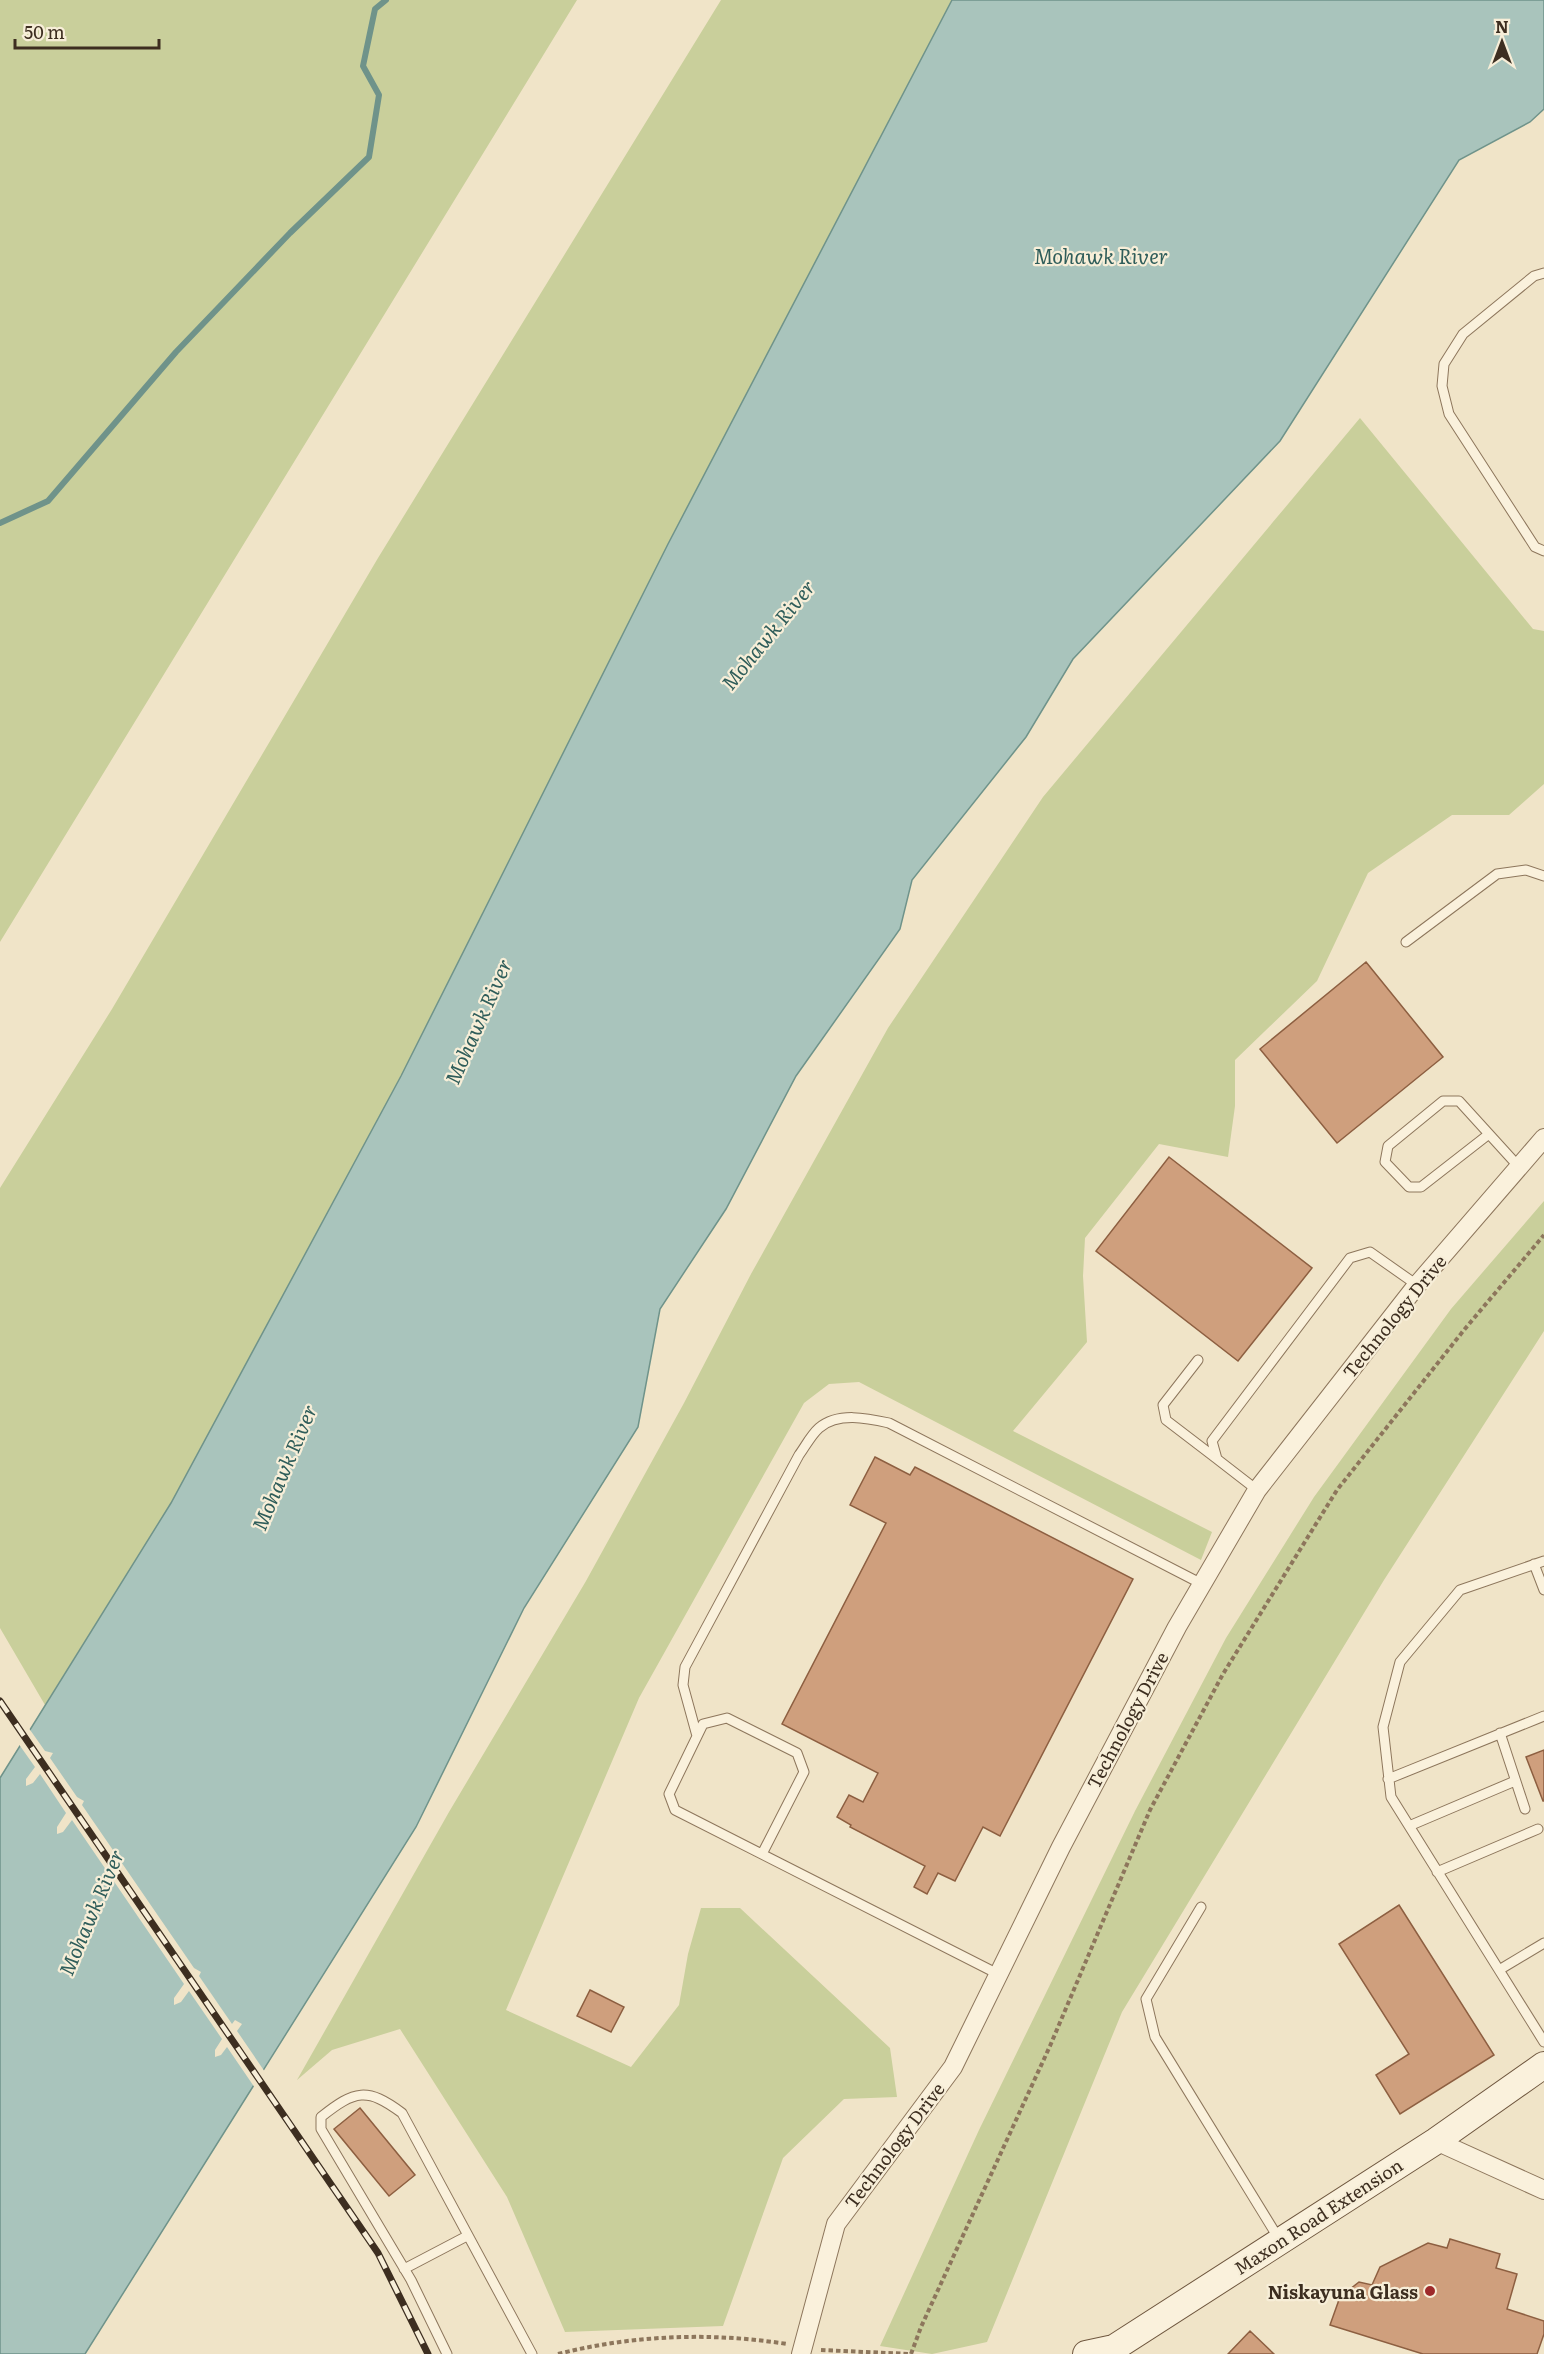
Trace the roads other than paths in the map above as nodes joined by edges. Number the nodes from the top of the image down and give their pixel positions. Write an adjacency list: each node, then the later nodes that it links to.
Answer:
1 (1544, 273): 2 (lane)
2 (1544, 551)
3 (1544, 876): 4 (lane)
4 (1406, 942)
5 (1489, 1134): 5 (lane); 7 (lane)
6 (1544, 1138): 7 (street, Technology Drive)
7 (1519, 1167): 8 (street, Technology Drive)
8 (1417, 1285): 10 (lane); 11 (street, Technology Drive)
9 (1198, 1360): 10 (lane)
10 (1217, 1459): 11 (lane)
11 (1257, 1490): 13 (street, Technology Drive)
12 (1539, 1562): 14 (lane); 18 (lane)
13 (1202, 1584): 17 (lane); 28 (street, Technology Drive)
14 (1544, 1590)
15 (1544, 1716): 16 (lane)
16 (1500, 1733): 18 (lane); 19 (lane)
17 (698, 1736): 23 (lane); 23 (lane)
18 (1388, 1779): 21 (lane)
19 (1515, 1781): 20 (lane); 21 (lane)
20 (1525, 1809)
21 (1409, 1826): 24 (lane)
22 (1539, 1829): 24 (lane)
23 (762, 1854): 28 (lane)
24 (1437, 1872): 27 (lane)
25 (1201, 1907): 34 (lane)
26 (1544, 1943): 27 (lane)
27 (1499, 1970): 29 (lane)
28 (998, 1974): 39 (street, Technology Drive)
29 (1544, 2042)
30 (1544, 2065): 31 (street, Maxon Road Extension)
31 (1436, 2141): 32 (street); 34 (street, Maxon Road Extension)
32 (1544, 2190)
33 (467, 2236): 35 (lane); 35 (lane); 38 (lane)
34 (1280, 2241): 36 (street, Maxon Road Extension)
35 (404, 2268): 37 (lane)
36 (1116, 2351): 40 (street, Maxon Road Extension)
37 (447, 2354)
38 (532, 2354)
39 (801, 2354)
40 (1086, 2354)

